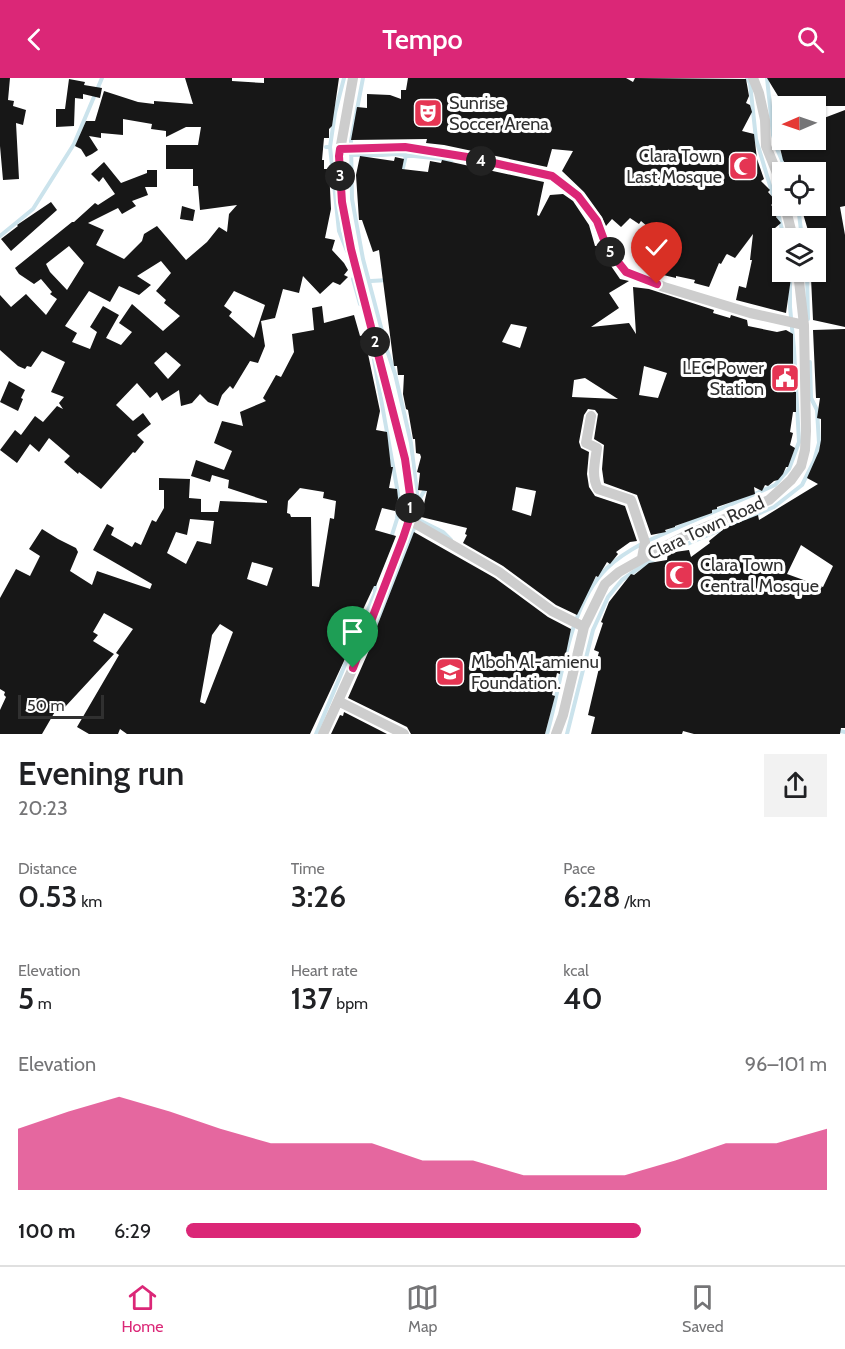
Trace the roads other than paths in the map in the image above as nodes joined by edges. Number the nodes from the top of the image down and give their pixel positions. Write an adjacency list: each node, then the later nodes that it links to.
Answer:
1 (353, 78): 3 (street)
2 (753, 78): 4 (street)
3 (340, 149): 6 (street); 8 (street)
4 (772, 162)
5 (799, 282): 6 (street, Clara Town Road)
6 (804, 325): 9 (street, Clara Town Road)
7 (591, 416): 9 (street)
8 (409, 520): 10 (street); 11 (street)
9 (642, 558): 10 (street, Clara Town Road)
10 (584, 627): 14 (street, Clara Town Road)
11 (338, 701): 12 (street); 13 (street)
12 (323, 734)
13 (404, 734)
14 (556, 734)

